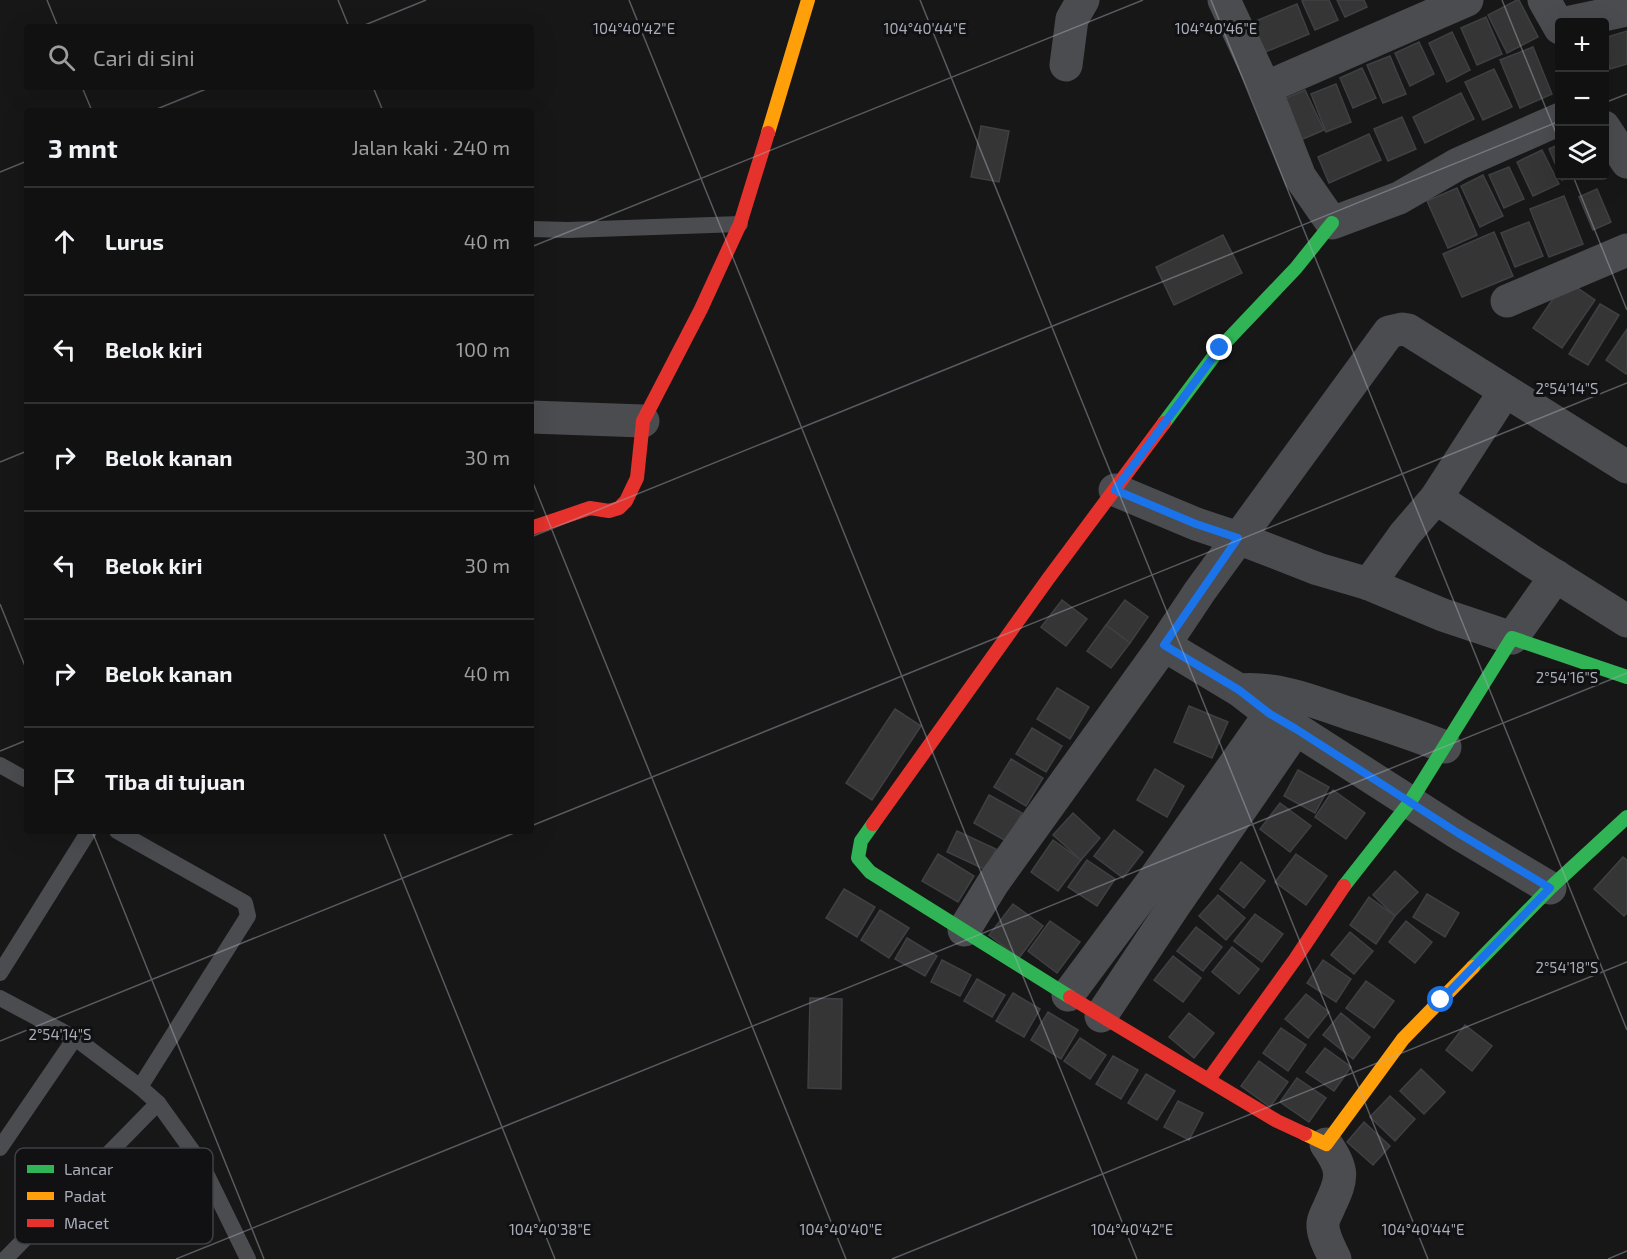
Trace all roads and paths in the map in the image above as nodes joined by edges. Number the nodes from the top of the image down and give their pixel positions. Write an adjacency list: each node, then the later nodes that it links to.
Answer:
1 (808, 0): 13 (street)
2 (1083, 0): 7 (street)
3 (1224, 0): 8 (street)
4 (1467, 0): 8 (street)
5 (1627, 10): 6 (street)
6 (1572, 18)
7 (1066, 65)
8 (1266, 88): 12 (street)
9 (1555, 121): 12 (street)
10 (1609, 133): 11 (street)
11 (1627, 162)
12 (1332, 222): 21 (street)
13 (740, 224): 14 (lane); 19 (street)
14 (534, 229)
15 (1627, 250): 16 (street)
16 (1507, 301)
17 (1505, 391): 20 (street); 22 (street); 24 (street)
18 (534, 417): 19 (street)
19 (643, 421): 23 (street)
20 (1627, 467)
21 (1115, 490): 24 (street); 41 (street)
22 (1436, 498): 25 (street); 26 (street)
23 (534, 527)
24 (1238, 538): 26 (street); 29 (street)
25 (1556, 576): 27 (street); 28 (street)
26 (1369, 584): 28 (street)
27 (1627, 621)
28 (1512, 638): 30 (street); 33 (street)
29 (1164, 645): 31 (street); 41 (street)
30 (1627, 677)
31 (1239, 690): 32 (street); 33 (street)
32 (1283, 722): 36 (street); 43 (street); 45 (street)
33 (1445, 747): 36 (street)
34 (0, 765): 35 (lane)
35 (24, 778)
36 (1410, 802): 40 (street); 47 (street)
37 (1627, 817): 40 (street)
38 (88, 834): 42 (lane)
39 (122, 834): 48 (lane)
40 (1550, 888): 50 (street)
41 (964, 930): 43 (street)
42 (0, 973)
43 (1068, 995): 45 (street)
44 (0, 998): 46 (lane)
45 (1101, 1016): 47 (street)
46 (75, 1038): 48 (lane); 51 (lane)
47 (1209, 1079): 50 (street)
48 (140, 1087): 49 (lane)
49 (158, 1103): 52 (lane); 53 (lane)
50 (1326, 1144): 58 (street)
51 (0, 1148)
52 (114, 1148)
53 (190, 1148)
54 (213, 1188): 57 (lane)
55 (20, 1244): 56 (lane)
56 (5, 1259)
57 (248, 1259)
58 (1335, 1259)

